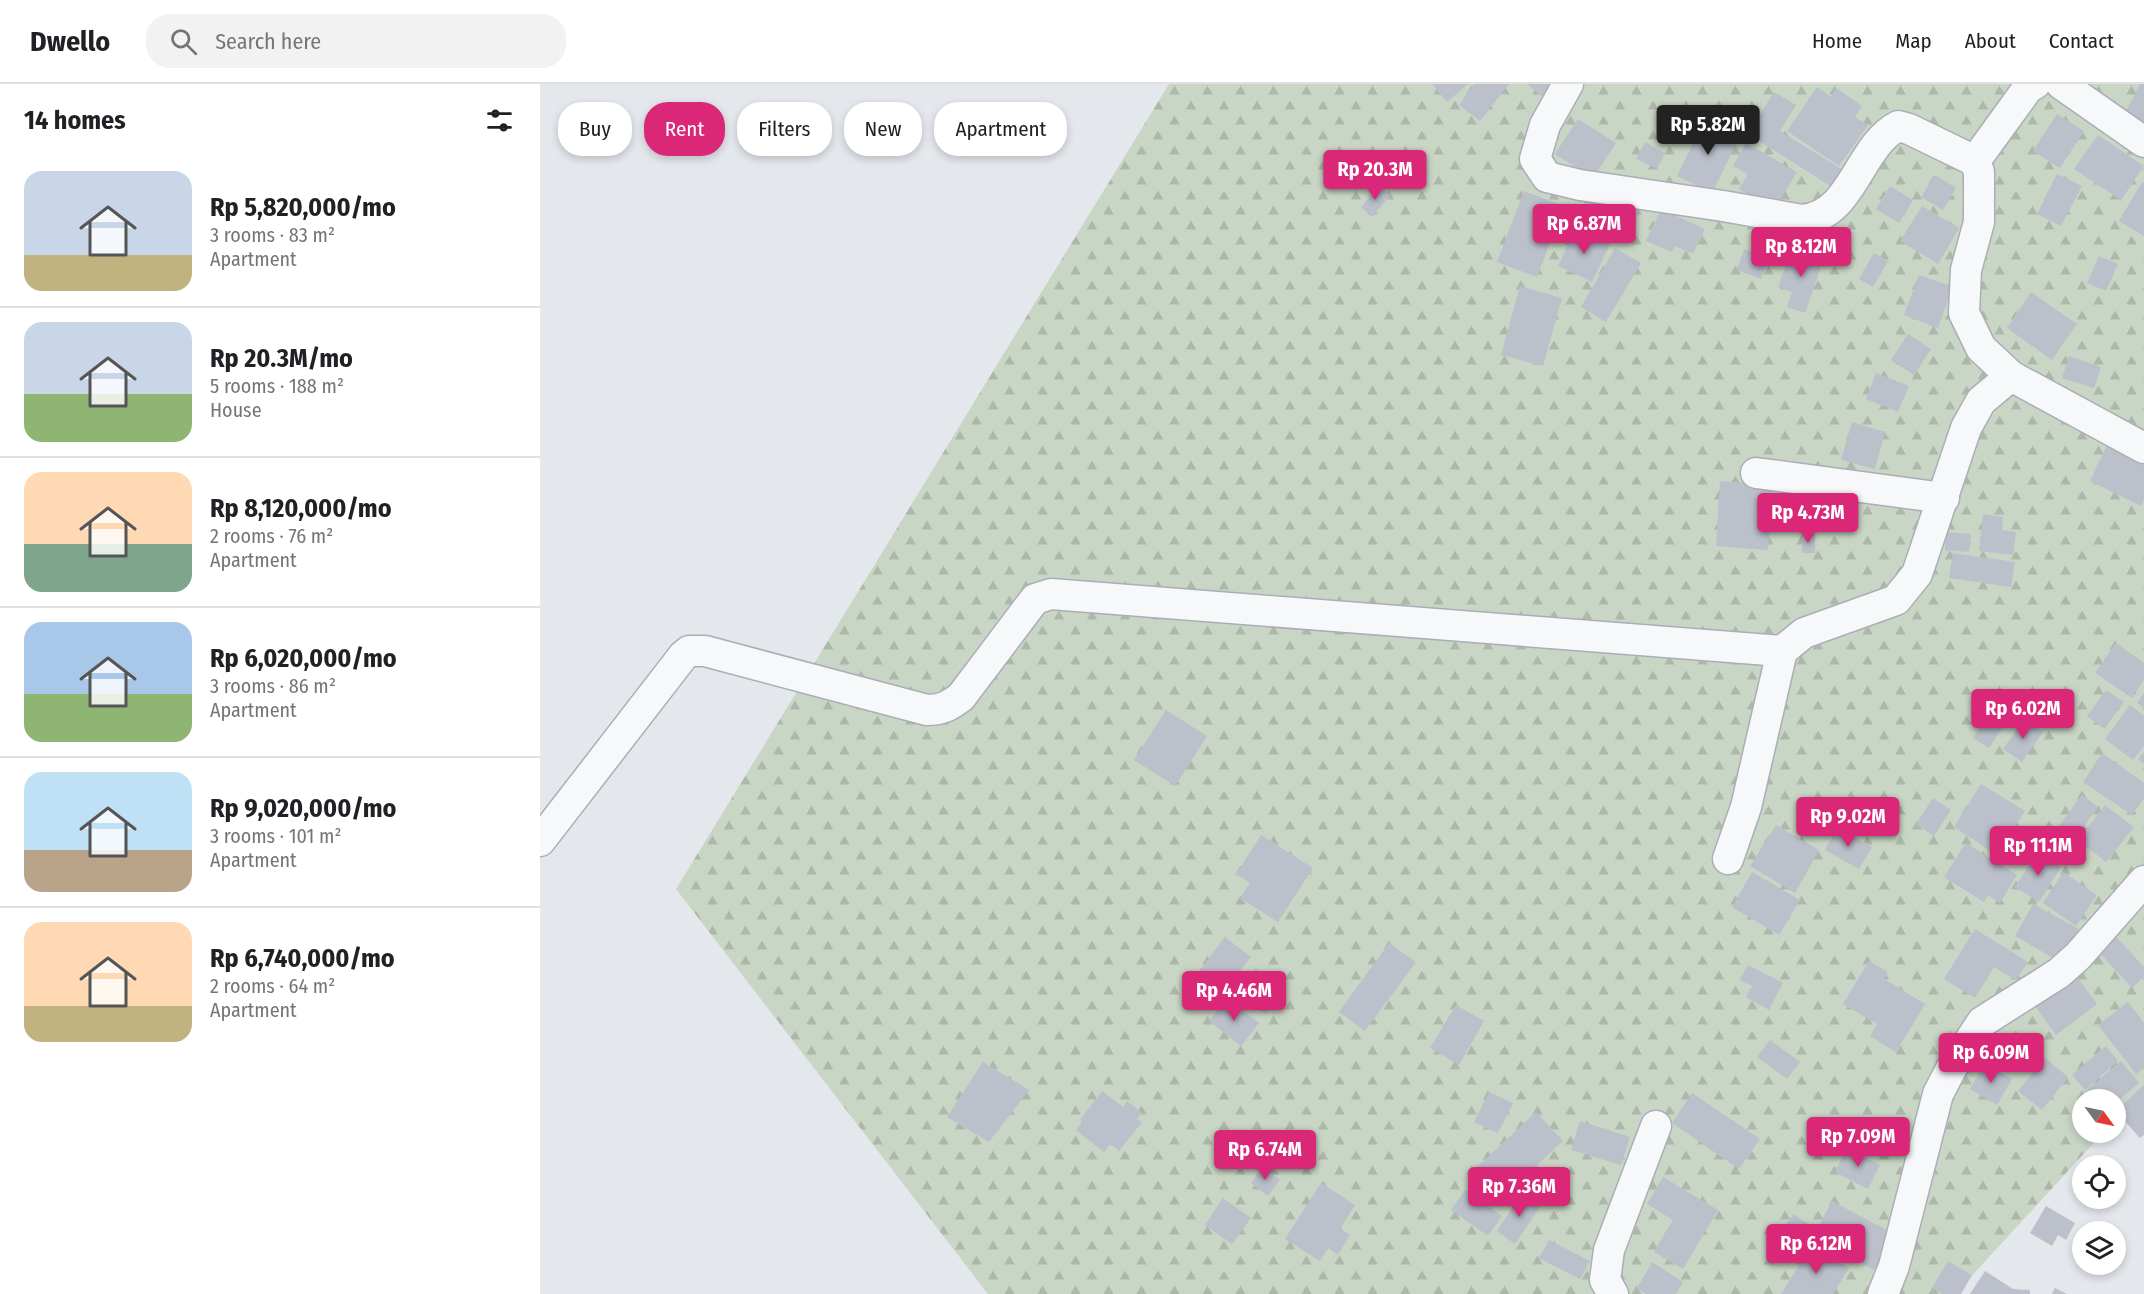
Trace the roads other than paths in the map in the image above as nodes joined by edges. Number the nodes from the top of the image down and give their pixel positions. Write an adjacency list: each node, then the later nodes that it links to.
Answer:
1 (1568, 84): 5 (street)
2 (2035, 84): 5 (street)
3 (2061, 84): 4 (street)
4 (2144, 142)
5 (1975, 161): 6 (street)
6 (2011, 376): 7 (street); 9 (street)
7 (2144, 448)
8 (1756, 473): 9 (street)
9 (1944, 498): 10 (street)
10 (1782, 651): 11 (street); 12 (street)
11 (540, 841)
12 (1728, 859)
13 (2144, 881): 16 (street)
14 (1656, 1126): 15 (street)
15 (1613, 1294)
16 (1883, 1294)

